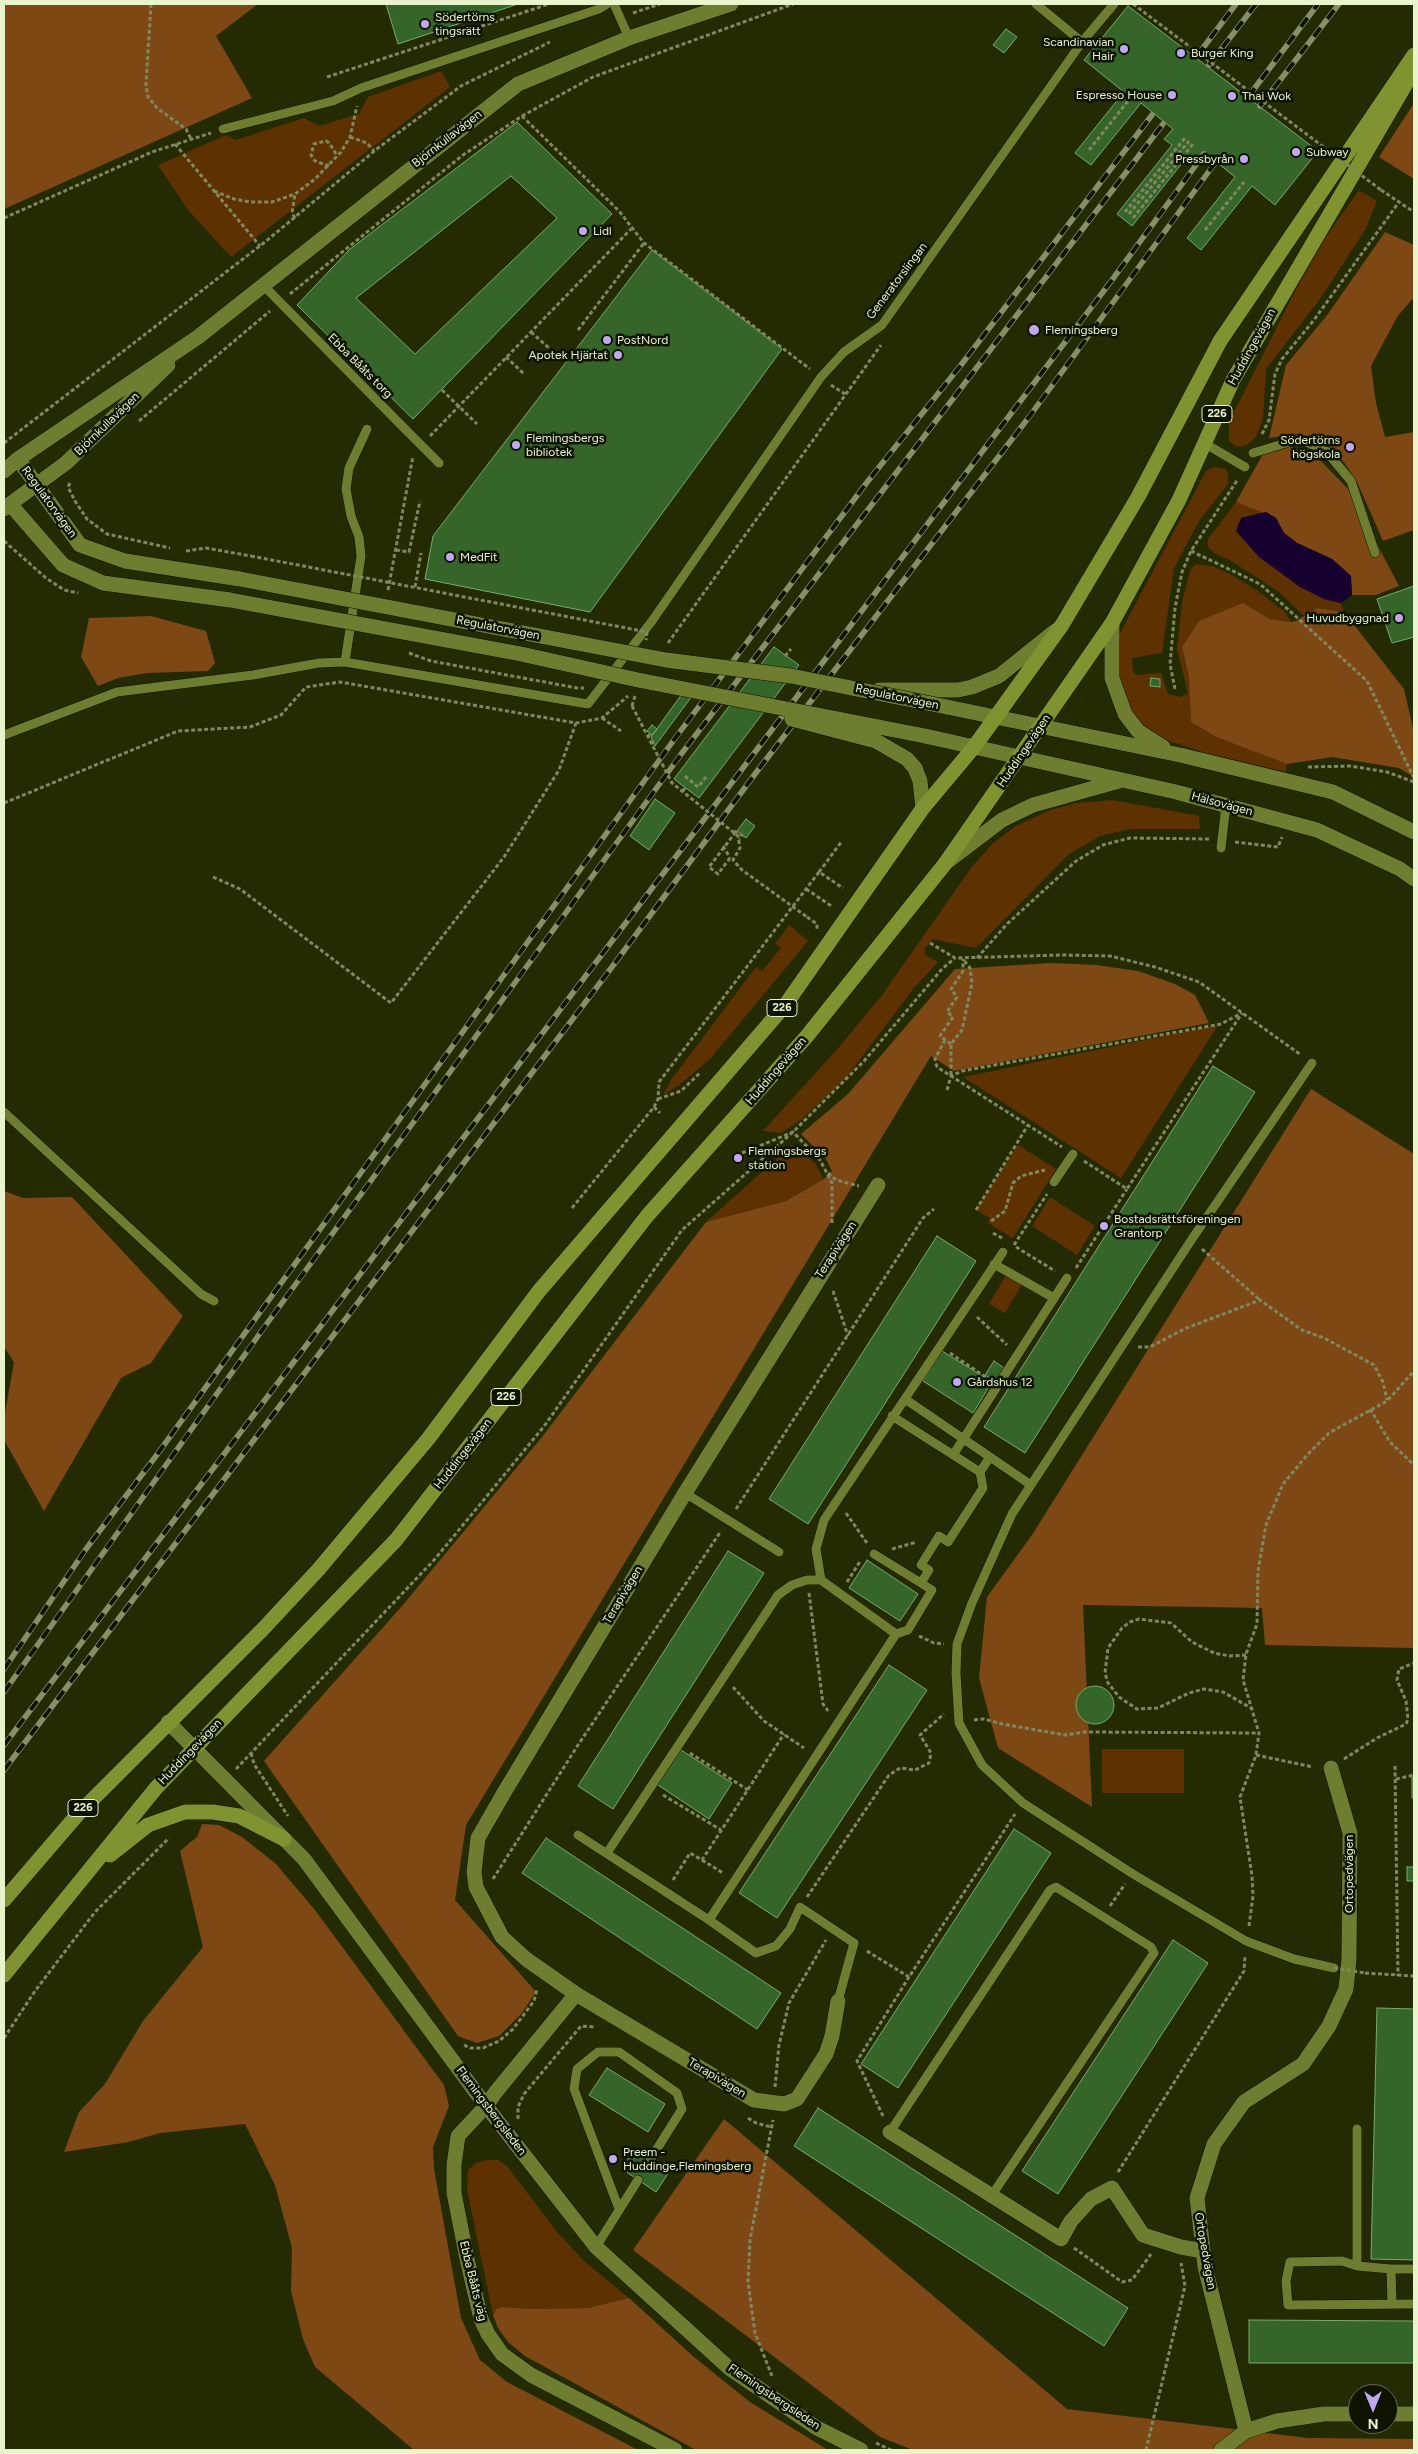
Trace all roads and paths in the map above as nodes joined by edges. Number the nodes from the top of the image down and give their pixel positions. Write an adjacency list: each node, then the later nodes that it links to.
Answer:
1 (151, 4): 23 (path)
2 (549, 4): 17 (path)
3 (607, 4): 18 (lane)
4 (614, 4): 11 (lane)
5 (660, 4): 11 (path)
6 (731, 4): 12 (street, Björnkullavägen)
7 (793, 4): 20 (path)
8 (1036, 4): 14 (lane)
9 (1133, 4): 34 (path, bridge)
10 (1109, 6): 14 (lane, Generatorslingan)
11 (620, 17): 12 (lane)
12 (629, 38): 44 (street, Björnkullavägen)
13 (556, 39): 27 (path)
14 (1082, 42): 54 (lane, Generatorslingan)
15 (1414, 55): 78 (main road, Huddingevägen / 226)
16 (1414, 70): 61 (main road, Huddingevägen / 226)
17 (327, 77)
18 (361, 88): 21 (lane); 22 (path)
19 (1132, 96): 28 (path)
20 (522, 116): 40 (path); 45 (path)
21 (223, 129): 23 (path)
22 (350, 137): 27 (path); 29 (path)
23 (191, 139): 25 (path)
24 (1187, 139): 36 (path)
25 (175, 144): 32 (path); 37 (path)
26 (1193, 144): 39 (path)
27 (374, 150): 38 (path)
28 (1089, 150)
29 (336, 158): 30 (path); 30 (path)
30 (330, 166): 33 (path)
31 (1244, 182): 41 (path)
32 (214, 191): 33 (path); 43 (path)
33 (295, 194): 38 (path)
34 (1399, 202): 35 (path); 46 (path)
35 (1414, 212)
36 (1127, 213)
37 (4, 218)
38 (295, 218): 43 (path)
39 (1133, 218)
40 (631, 229): 42 (path); 48 (path)
41 (1205, 230)
42 (644, 244): 47 (path); 54 (path)
43 (260, 246): 60 (path)
44 (263, 285): 45 (lane, Ebba Bååts torg); 49 (street, Björnkullavägen)
45 (280, 302): 56 (path); 65 (lane, Ebba Bååts torg, bridge)
46 (1314, 320)
47 (578, 330)
48 (531, 332): 51 (path); 52 (path)
49 (198, 337): 64 (street, Björnkullavägen); 69 (street, Björnkullavägen)
50 (886, 338): 82 (path)
51 (549, 348)
52 (506, 357): 53 (path); 59 (path)
53 (524, 374)
54 (821, 377): 84 (lane, Generatorslingan)
55 (442, 390): 57 (path, bridge)
56 (135, 424)
57 (477, 424)
58 (367, 429): 84 (lane)
59 (426, 441)
60 (4, 443)
61 (1204, 443): 66 (lane); 77 (main road, Huddingevägen / 226)
62 (1253, 453): 74 (lane)
63 (413, 454): 72 (path)
64 (18, 459): 67 (street, Regulatorvägen); 69 (street, Regulatorvägen)
65 (439, 463)
66 (1245, 467)
67 (4, 471)
68 (71, 481): 75 (path, bridge)
69 (36, 486): 71 (street, Björnkullavägen); 89 (street, Regulatorvägen, bridge)
70 (420, 501): 72 (path)
71 (6, 503): 85 (street, Regulatorvägen, bridge)
72 (396, 550): 76 (path)
73 (421, 553): 75 (path)
74 (1375, 553)
75 (415, 587): 79 (path, bridge)
76 (387, 595)
77 (1112, 623): 93 (main road, Huddingevägen / 226); 99 (street)
78 (1062, 625): 89 (street, bridge); 90 (main road, Huddingevägen / 226)
79 (644, 646)
80 (791, 648): 83 (path)
81 (408, 652): 87 (path, bridge)
82 (662, 652)
83 (785, 656)
84 (345, 662): 86 (path); 95 (lane)
85 (638, 680): 98 (street, Regulatorvägen, bridge); 109 (street, bridge)
86 (340, 682): 92 (path); 107 (path)
87 (591, 687)
88 (1175, 689): 104 (path)
89 (863, 690): 90 (street, Regulatorvägen, bridge)
90 (995, 717): 93 (street, Regulatorvägen); 98 (main road, Huddingevägen / 226)
91 (602, 718): 92 (path); 94 (path); 97 (path, bridge)
92 (576, 723): 120 (path)
93 (1040, 726): 99 (street); 100 (main road, Huddingevägen / 226)
94 (621, 731)
95 (4, 735)
96 (654, 740): 97 (path)
97 (651, 744): 110 (path, bridge)
98 (974, 747): 100 (street, Regulatorvägen); 109 (main road, Huddingevägen / 226)
99 (1180, 755): 111 (street)
100 (1020, 757): 105 (street, Hälsovägen); 118 (main road, Huddingevägen / 226)
101 (1302, 771): 106 (path)
102 (685, 776): 103 (path)
103 (706, 777)
104 (1414, 778)
105 (1123, 780): 108 (street, Hälsovägen); 118 (street)
106 (1414, 782)
107 (4, 803)
108 (1226, 805): 117 (lane); 121 (street, Hälsovägen)
109 (923, 808): 200 (main road, Huddingevägen / 226)
110 (734, 832): 116 (path, bridge); 125 (path, bridge)
111 (1414, 832)
112 (1282, 837): 115 (path)
113 (1205, 839): 129 (path)
114 (842, 841): 119 (path)
115 (1236, 842)
116 (723, 846)
117 (1222, 848)
118 (944, 865): 205 (main road, Huddingevägen / 226)
119 (819, 872): 122 (path); 123 (path)
120 (213, 877)
121 (1414, 878)
122 (843, 888)
123 (806, 889): 124 (path); 137 (path)
124 (838, 911)
125 (818, 934)
126 (930, 943): 127 (path)
127 (955, 958): 128 (path); 142 (path)
128 (963, 958): 129 (path); 131 (path); 132 (path)
129 (977, 958): 130 (path)
130 (1242, 1013): 133 (path); 135 (path); 149 (path)
131 (945, 1040): 132 (path); 135 (path)
132 (952, 1044): 135 (path)
133 (1312, 1063): 154 (lane)
134 (706, 1066): 137 (path)
135 (952, 1076): 136 (path); 141 (path)
136 (947, 1090)
137 (658, 1099): 138 (path)
138 (654, 1107): 140 (path); 150 (path)
139 (4, 1112): 163 (lane)
140 (660, 1113)
141 (1028, 1125): 144 (path); 152 (path)
142 (793, 1132): 143 (path); 146 (path); 208 (path)
143 (742, 1154)
144 (1073, 1154): 145 (lane); 149 (path)
145 (1066, 1164): 147 (lane); 153 (path)
146 (826, 1172): 148 (path); 156 (path)
147 (1054, 1182): 159 (path)
148 (878, 1185): 156 (street, Terapivägen)
149 (1127, 1189): 158 (path)
150 (572, 1208)
151 (934, 1209): 165 (path)
152 (976, 1210)
153 (991, 1221)
154 (1192, 1240): 162 (path); 167 (lane)
155 (1003, 1252): 157 (lane)
156 (833, 1254): 181 (street, Terapivägen)
157 (994, 1264): 161 (lane); 164 (lane)
158 (1076, 1268)
159 (1066, 1278): 161 (lane)
160 (832, 1288): 165 (path)
161 (1054, 1298): 168 (lane)
162 (1260, 1300): 167 (path); 172 (path)
163 (214, 1301)
164 (966, 1306): 166 (lane); 168 (path)
165 (848, 1336): 183 (path)
166 (939, 1346): 170 (path); 171 (lane)
167 (1121, 1347): 180 (lane)
168 (1017, 1355): 170 (lane)
169 (1414, 1371): 172 (path)
170 (998, 1385): 175 (lane)
171 (905, 1399): 174 (lane); 175 (lane)
172 (1387, 1401): 173 (path)
173 (1370, 1409): 178 (path); 194 (path)
174 (892, 1416): 176 (lane); 182 (lane)
175 (964, 1438): 176 (lane); 177 (lane)
176 (953, 1455): 179 (lane)
177 (990, 1457): 179 (lane); 180 (lane)
178 (1414, 1465)
179 (980, 1472): 184 (lane)
180 (1031, 1485): 197 (lane)
181 (685, 1493): 183 (lane); 225 (street, Terapivägen)
182 (837, 1500): 186 (path); 188 (lane)
183 (728, 1520): 185 (lane); 225 (path)
184 (938, 1536): 186 (path); 189 (lane)
185 (779, 1552)
186 (874, 1554): 189 (lane); 190 (path)
187 (810, 1580): 188 (lane); 196 (lane); 201 (path)
188 (821, 1580): 190 (lane)
189 (921, 1583): 191 (lane)
190 (839, 1593): 191 (lane)
191 (896, 1634): 201 (lane)
192 (915, 1634): 193 (path)
193 (934, 1643)
194 (1246, 1654): 198 (path); 198 (path)
195 (1414, 1663): 210 (path)
196 (723, 1676): 203 (path); 204 (lane)
197 (958, 1702): 215 (lane); 228 (path)
198 (1251, 1708): 202 (path)
199 (984, 1718): 202 (path)
200 (168, 1722): 205 (street, Flemingsbergsleden); 227 (main road, Huddingevägen / 226)
201 (836, 1724): 206 (lane)
202 (1259, 1733): 207 (path)
203 (784, 1734): 206 (path); 214 (path)
204 (677, 1745): 213 (lane); 214 (path)
205 (195, 1748): 219 (street, Flemingsbergsleden); 223 (main road, Huddingevägen / 226)
206 (816, 1755): 224 (lane)
207 (1256, 1756): 210 (path); 230 (path)
208 (244, 1760)
209 (1395, 1766): 212 (path)
210 (1331, 1768): 257 (street, Ortopedvägen)
211 (1414, 1775): 212 (path)
212 (1396, 1779): 237 (path)
213 (650, 1786): 216 (path); 220 (lane)
214 (748, 1790): 216 (path)
215 (1023, 1803): 222 (lane); 239 (path)
216 (721, 1830): 221 (path)
217 (174, 1832): 243 (path)
218 (578, 1834): 220 (lane)
219 (284, 1839): 223 (main road); 246 (street, Flemingsbergsleden)
220 (607, 1853): 226 (lane)
221 (702, 1860): 224 (path); 226 (path)
222 (1133, 1874): 229 (path); 233 (lane)
223 (86, 1876): 236 (main road, Huddingevägen / 226)
224 (735, 1880): 231 (lane)
225 (476, 1887): 241 (street, Terapivägen)
226 (666, 1891): 231 (lane)
227 (4, 1900)
228 (800, 1907): 231 (lane); 232 (lane)
229 (1103, 1916): 248 (lane); 252 (lane)
230 (1251, 1919)
231 (709, 1920)
232 (832, 1929): 234 (lane); 245 (path)
233 (1246, 1941): 235 (lane); 251 (path)
234 (854, 1943): 239 (path); 242 (lane)
235 (1334, 1968): 237 (path, bridge)
236 (4, 1975)
237 (1398, 1976): 238 (path)
238 (1414, 1976)
239 (909, 1977): 248 (path)
240 (532, 1982): 244 (path)
241 (576, 1994): 245 (street, Terapivägen); 246 (street)
242 (838, 2001): 245 (street, Terapivägen)
243 (4, 2038)
244 (456, 2041)
245 (773, 2104): 263 (path)
246 (486, 2106): 256 (street, Flemingsbergsleden); 269 (street, Ebba Bååts väg)
247 (1357, 2130): 258 (lane)
248 (890, 2132): 252 (street)
249 (650, 2160): 253 (lane)
250 (638, 2180): 253 (lane)
251 (1118, 2180)
252 (992, 2195): 254 (street)
253 (620, 2209): 256 (lane)
254 (1061, 2239): 255 (path); 255 (street)
255 (1162, 2241): 257 (street); 272 (path)
256 (596, 2247): 270 (street, Flemingsbergsleden)
257 (1203, 2251): 267 (street, Ortopedvägen)
258 (1357, 2266): 259 (lane); 261 (lane)
259 (1391, 2269): 260 (lane); 261 (lane)
260 (1414, 2269)
261 (1392, 2304): 262 (lane)
262 (1414, 2304)
263 (767, 2376)
264 (1398, 2414): 265 (street)
265 (1414, 2414)
266 (1348, 2415): 267 (street)
267 (1246, 2431): 273 (street)
268 (874, 2442): 271 (path)
269 (675, 2450)
270 (860, 2450)
271 (892, 2450)
272 (1146, 2450)
273 (1221, 2450)

